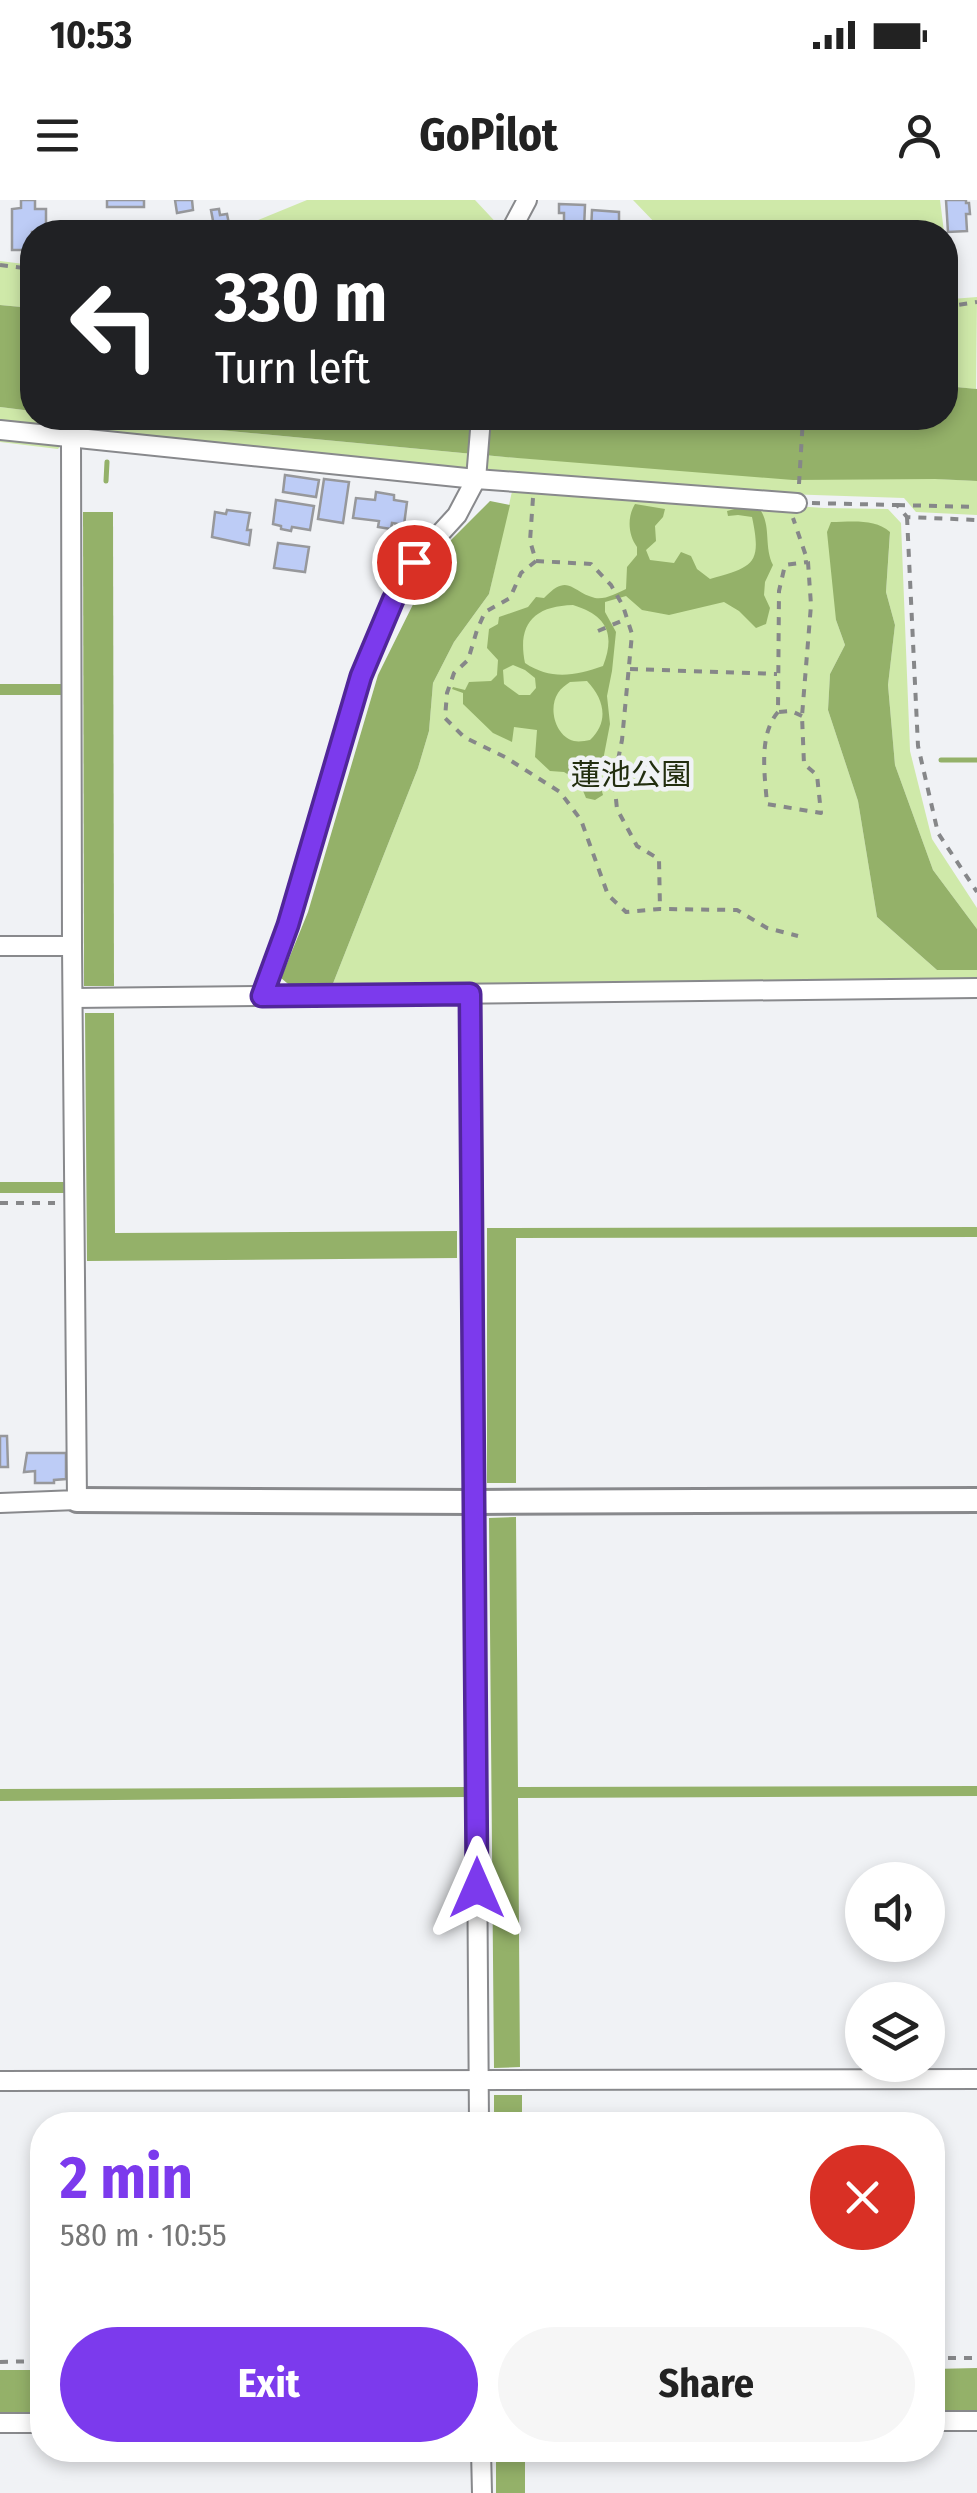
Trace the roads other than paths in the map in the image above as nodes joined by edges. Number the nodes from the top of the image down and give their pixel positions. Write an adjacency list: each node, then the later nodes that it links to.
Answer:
1 (0, 430): 3 (street)
2 (480, 430): 4 (street)
3 (71, 438): 4 (street); 7 (street)
4 (476, 474): 5 (street); 10 (street)
5 (798, 498)
6 (0, 946): 7 (street)
7 (72, 946): 11 (street)
8 (977, 988): 9 (street)
9 (470, 994): 10 (street); 14 (street)
10 (262, 996): 11 (street)
11 (73, 998): 12 (street)
12 (77, 1500): 14 (street); 15 (street)
13 (977, 1500): 14 (street)
14 (475, 1502): 17 (street)
15 (0, 1503)
16 (977, 2078): 17 (street)
17 (478, 2080): 18 (street); 19 (street)
18 (0, 2081)
19 (479, 2112)
20 (945, 2421): 21 (street)
21 (977, 2421)
22 (0, 2423): 23 (street)
23 (30, 2423)
24 (482, 2462): 25 (street)
25 (482, 2493)

